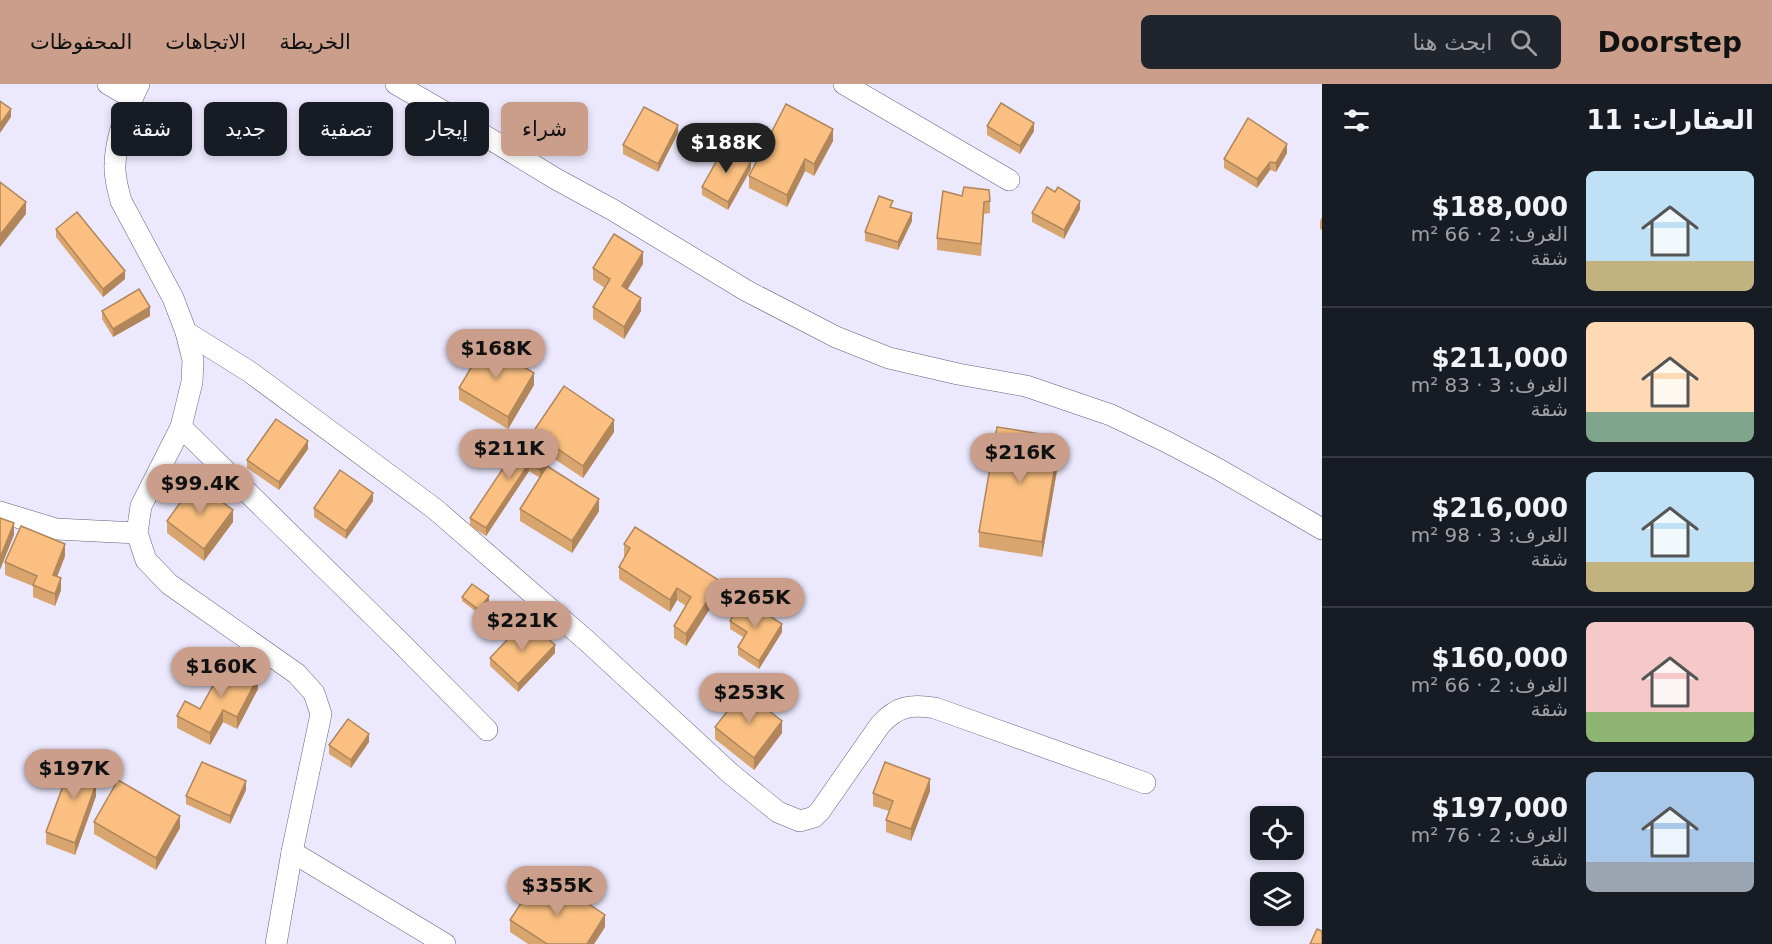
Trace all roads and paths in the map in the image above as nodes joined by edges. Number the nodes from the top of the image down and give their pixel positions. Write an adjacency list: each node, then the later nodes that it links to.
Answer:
1 (108, 84): 4 (street)
2 (396, 84): 9 (street)
3 (844, 84): 5 (street)
4 (135, 91): 6 (street)
5 (1010, 180)
6 (186, 332): 7 (street); 12 (street)
7 (181, 427): 10 (street); 11 (street)
8 (0, 512): 10 (street)
9 (1322, 529)
10 (137, 533): 13 (street)
11 (487, 730)
12 (1145, 783)
13 (292, 852): 14 (street); 15 (street)
14 (276, 944)
15 (445, 944)

